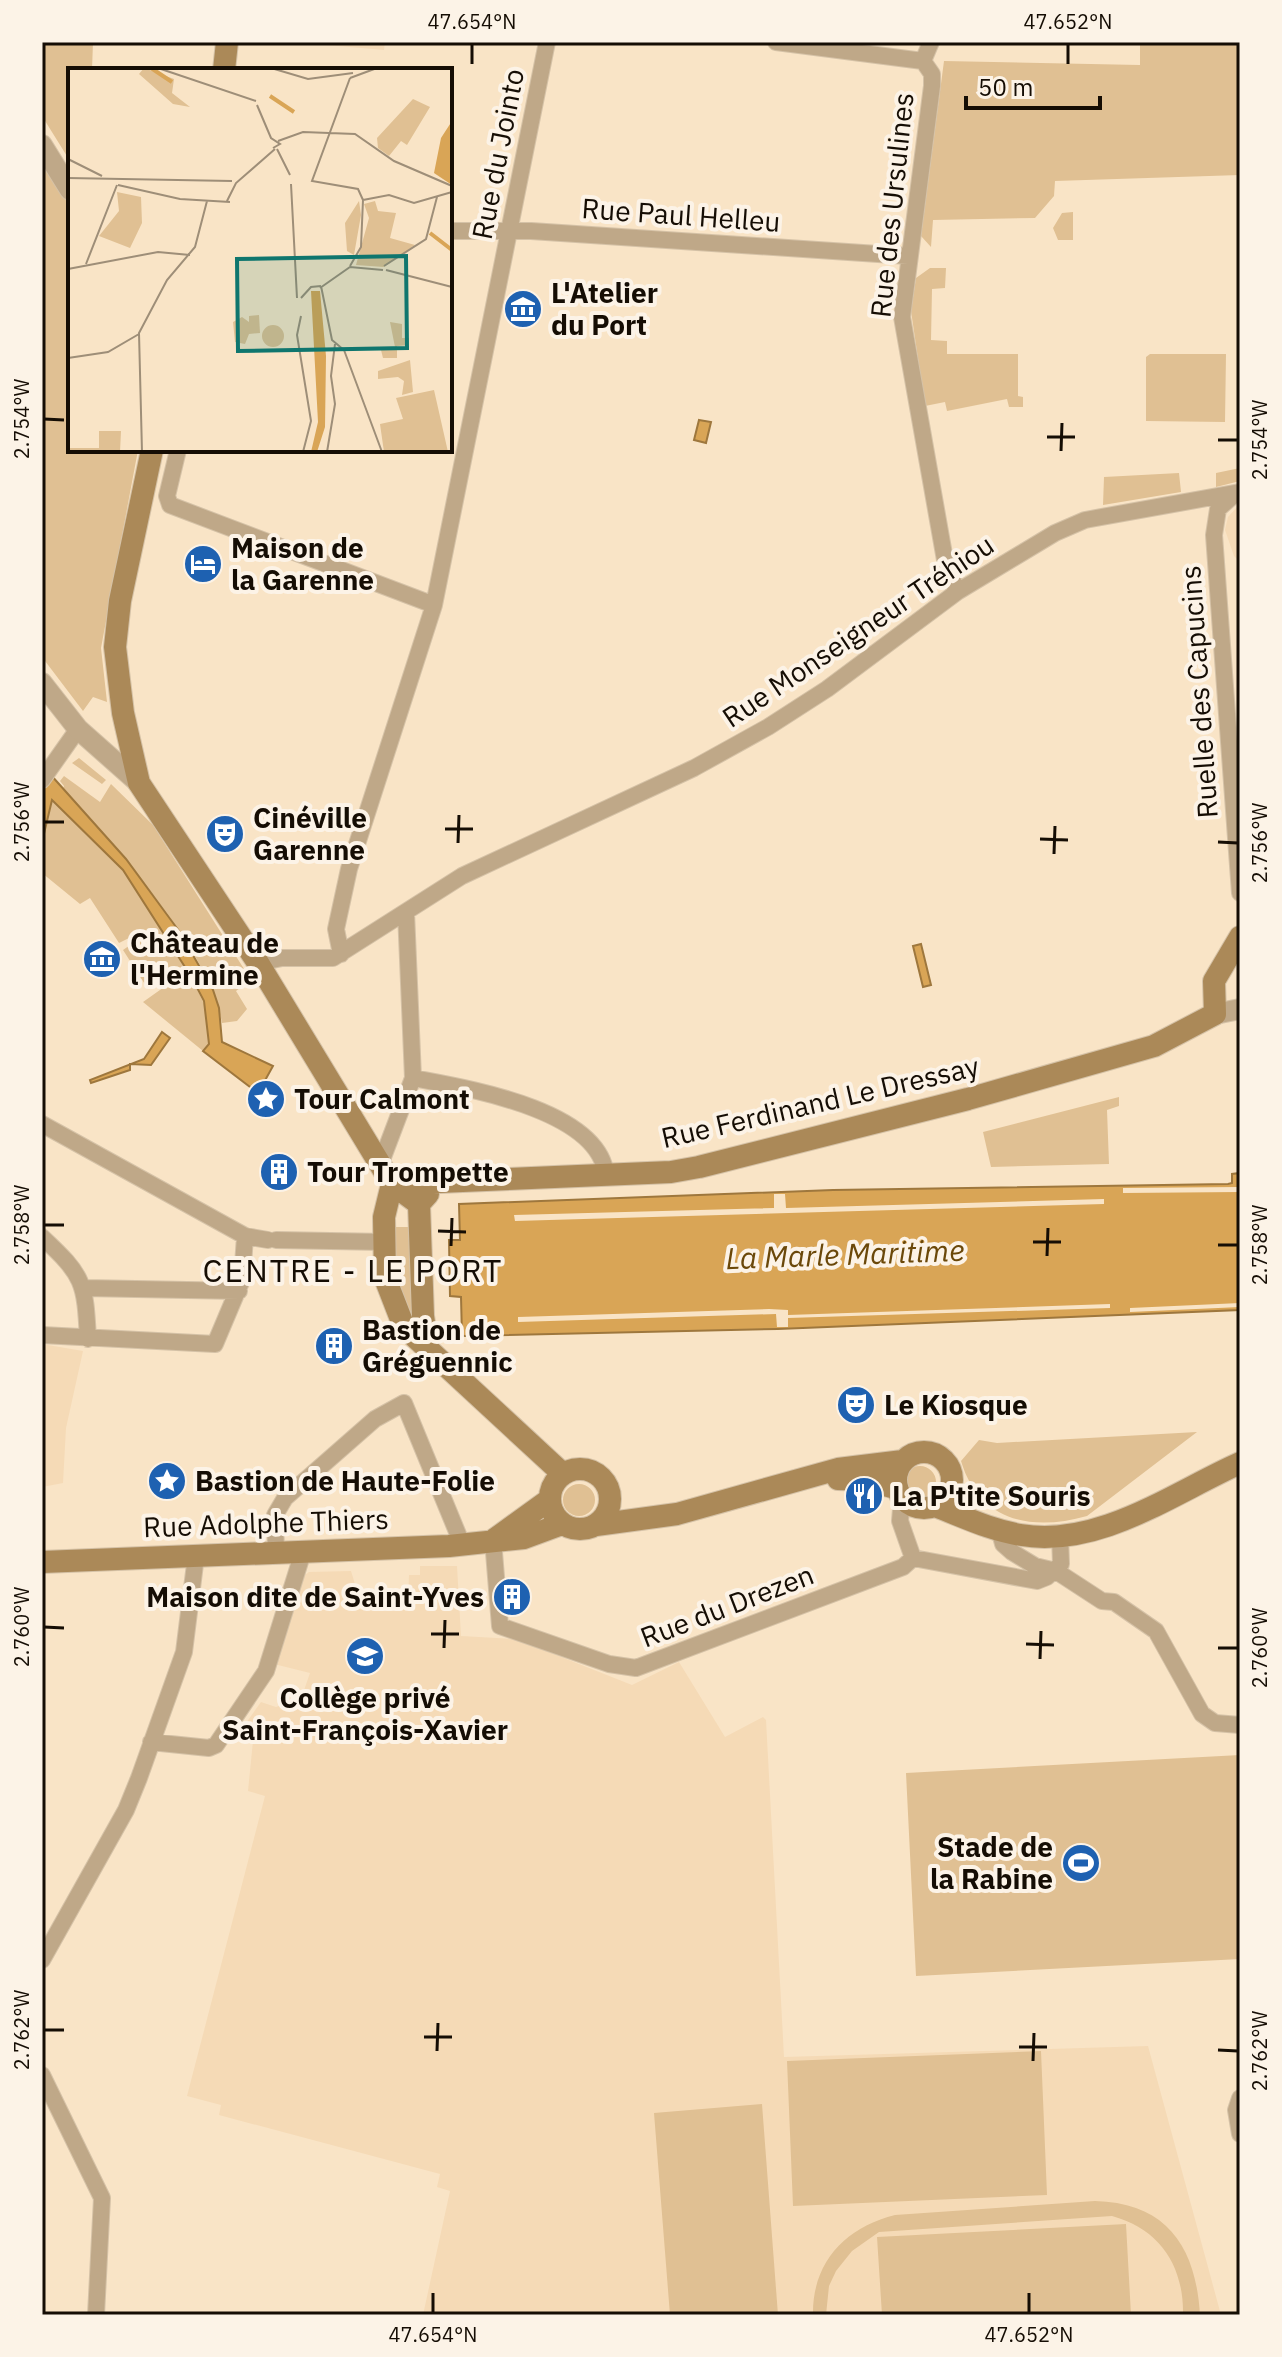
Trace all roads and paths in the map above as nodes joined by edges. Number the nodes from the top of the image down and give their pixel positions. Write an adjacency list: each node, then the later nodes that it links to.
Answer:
1 (227, 42): 6 (main road)
2 (547, 42): 10 (street, Rue du Jointo)
3 (776, 42): 5 (street)
4 (931, 42): 5 (street)
5 (923, 61): 11 (street, Rue des Ursulines)
6 (224, 68)
7 (42, 145): 8 (street)
8 (68, 187)
9 (452, 231): 10 (street, Rue Paul Helleu)
10 (508, 232): 11 (street, Rue Paul Helleu); 18 (street, Rue du Jointo)
11 (908, 256): 17 (street, Rue des Ursulines)
12 (152, 452): 22 (main road)
13 (178, 452): 18 (street)
14 (1239, 492): 15 (street, Rue Monseigneur Tréhiou); 16 (street, Ruelle des Capucins)
15 (1180, 505): 16 (street, Ruelle des Capucins); 17 (street, Rue Monseigneur Tréhiou)
16 (1214, 535): 23 (street, Ruelle des Capucins)
17 (957, 592): 24 (street, Rue Monseigneur Tréhiou)
18 (434, 605): 26 (street, Rue du Jointo)
19 (42, 683): 20 (street)
20 (78, 729): 21 (street); 22 (street)
21 (46, 774)
22 (139, 783): 27 (main road)
23 (1240, 893)
24 (406, 912): 26 (street, Rue Monseigneur Tréhiou); 30 (street)
25 (1240, 937): 29 (main road)
26 (341, 954): 27 (street, Rue Monseigneur Tréhiou)
27 (258, 963): 32 (main road)
28 (1240, 1009): 29 (street)
29 (1215, 1014): 33 (main road, Rue Ferdinand Le Dressay)
30 (413, 1078): 32 (street); 33 (street)
31 (42, 1124): 36 (street)
32 (386, 1174): 34 (main road, Rue Ferdinand Le Dressay); 35 (main road); 38 (main road)
33 (606, 1175): 34 (main road, Rue Ferdinand Le Dressay)
34 (440, 1181): 35 (main road)
35 (419, 1204): 43 (main road)
36 (245, 1236): 38 (street); 40 (street)
37 (42, 1237): 39 (street)
38 (385, 1242): 43 (main road)
39 (84, 1288): 40 (street); 42 (street)
40 (239, 1291): 42 (street)
41 (42, 1335): 42 (street)
42 (88, 1339)
43 (428, 1349): 46 (main road)
44 (903, 1461): 47 (main road); 48 (main road); 49 (main road)
45 (1240, 1463): 57 (main road)
46 (563, 1474): 50 (main road); 51 (main road)
47 (808, 1477): 49 (main road); 53 (main road)
48 (952, 1479): 52 (main road); 56 (main road)
49 (899, 1492): 52 (main road); 63 (street)
50 (609, 1493): 53 (main road); 55 (main road)
51 (549, 1500): 54 (main road); 58 (main road)
52 (935, 1506): 56 (main road)
53 (652, 1517): 55 (main road)
54 (562, 1524): 55 (main road); 58 (main road, Rue Adolphe Thiers)
55 (596, 1525)
56 (994, 1527): 57 (main road); 65 (street)
57 (1060, 1536): 65 (street)
58 (493, 1540): 59 (main road, Rue Adolphe Thiers); 63 (street, Rue du Drezen)
59 (462, 1544): 60 (main road, Rue Adolphe Thiers); 61 (street)
60 (303, 1552): 61 (main road, Rue Adolphe Thiers); 67 (street)
61 (276, 1553): 62 (main road, Rue Adolphe Thiers)
62 (196, 1556): 64 (main road, Rue Adolphe Thiers); 67 (street)
63 (913, 1558): 65 (street)
64 (42, 1562)
65 (1056, 1571): 66 (street)
66 (1240, 1725)
67 (151, 1742): 68 (street)
68 (42, 1960)
69 (43, 2079): 72 (street)
70 (1240, 2098): 71 (street)
71 (1240, 2134)
72 (96, 2315)

